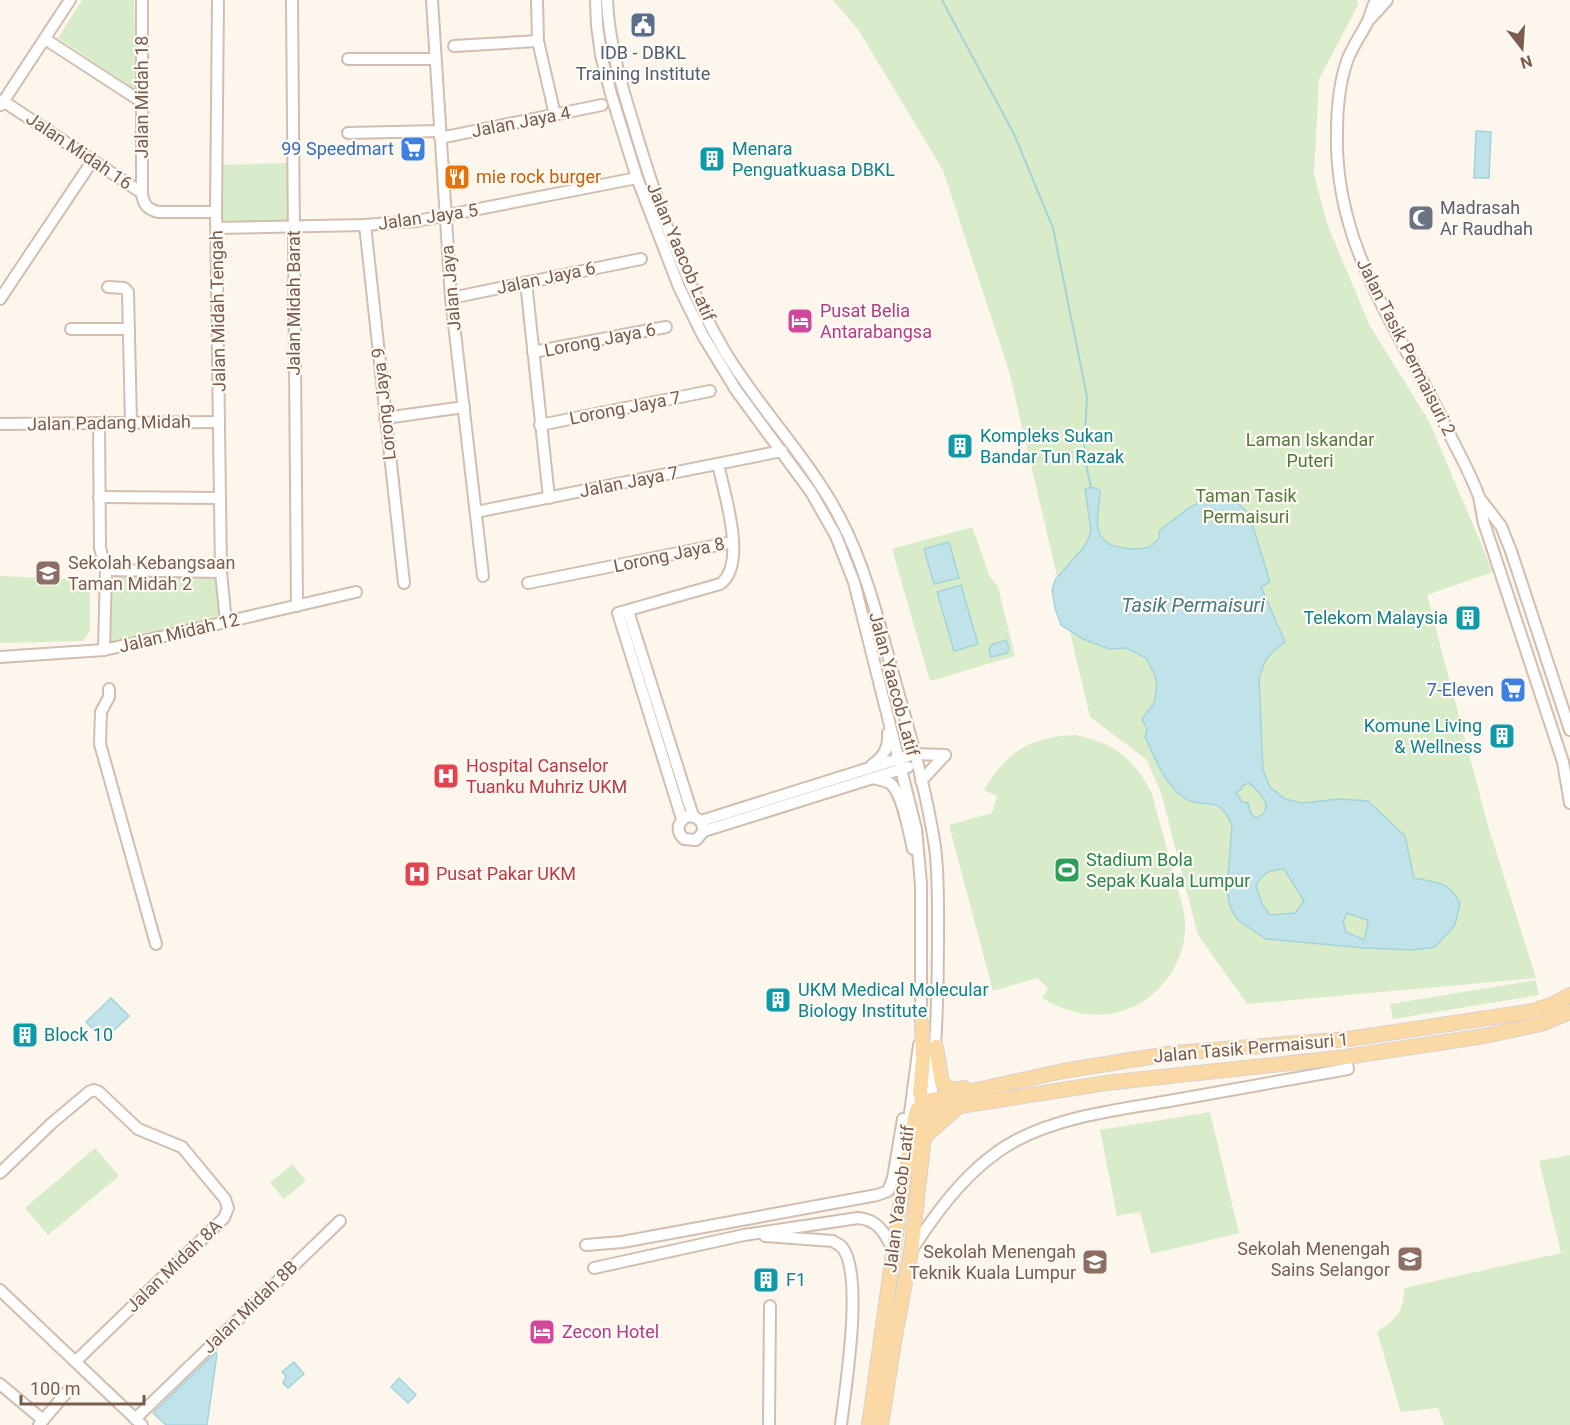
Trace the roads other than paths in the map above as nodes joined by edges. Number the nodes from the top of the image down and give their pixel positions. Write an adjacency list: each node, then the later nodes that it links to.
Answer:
1 (70, 0): 12 (street)
2 (142, 0): 17 (street, Jalan Midah 18)
3 (218, 0): 26 (street, Jalan Midah Tengah)
4 (292, 0): 29 (street, Jalan Midah Barat)
5 (432, 0): 16 (street, Jalan Jaya)
6 (537, 0): 13 (street)
7 (596, 0): 24 (street, Jalan Yaacob Latif)
8 (607, 0): 69 (street, Jalan Yaacob Latif)
9 (1376, 0): 11 (street, Jalan Tasik Permaisuri 2)
10 (1387, 0): 11 (street, Jalan Tasik Permaisuri 2)
11 (1368, 20): 53 (street, Jalan Tasik Permaisuri 2)
12 (45, 39): 17 (street); 18 (street)
13 (538, 41): 14 (street); 20 (street)
14 (454, 46)
15 (348, 59): 16 (street)
16 (434, 59): 22 (street, Jalan Jaya)
17 (142, 102): 25 (street, Jalan Midah 18)
18 (2, 104): 23 (street, Jalan Midah 16)
19 (602, 105): 20 (street, Jalan Jaya 4)
20 (555, 115): 22 (street, Jalan Jaya 4)
21 (348, 133): 22 (street, Jalan Jaya 4)
22 (440, 135): 27 (street, Jalan Jaya)
23 (93, 160): 25 (street, Jalan Midah 16); 35 (street)
24 (637, 178): 27 (street, Jalan Jaya 5); 48 (street, Jalan Yaacob Latif)
25 (142, 193): 26 (street, Jalan Midah 16)
26 (216, 212): 30 (street, Jalan Midah Tengah)
27 (445, 217): 28 (street, Jalan Jaya 5); 34 (street, Jalan Jaya)
28 (364, 225): 29 (street, Jalan Jaya 5); 42 (street, Lorong Jaya 9)
29 (293, 226): 30 (street, Jalan Jaya 5); 62 (street, Jalan Midah Barat)
30 (217, 228): 43 (street, Jalan Midah Tengah)
31 (641, 259): 32 (street, Jalan Jaya 6)
32 (526, 282): 34 (street, Jalan Jaya 6); 39 (street)
33 (108, 287): 38 (street)
34 (451, 298): 41 (street, Jalan Jaya)
35 (0, 299)
36 (666, 327): 39 (street, Lorong Jaya 6)
37 (71, 329): 38 (street)
38 (129, 329): 44 (street)
39 (533, 352): 47 (street)
40 (710, 391): 47 (street, Lorong Jaya 7)
41 (464, 407): 42 (street); 54 (street, Jalan Jaya)
42 (386, 418): 59 (street, Lorong Jaya 9)
43 (219, 422): 44 (street, Jalan Padang Midah); 51 (street, Jalan Midah Tengah)
44 (131, 423): 46 (street, Jalan Padang Midah)
45 (0, 424): 46 (street, Jalan Padang Midah)
46 (99, 424): 50 (street)
47 (540, 425): 52 (street)
48 (782, 451): 49 (street, Jalan Jaya 7); 67 (street, Jalan Yaacob Latif)
49 (718, 464): 52 (street, Jalan Jaya 7); 55 (street, Lorong Jaya 8)
50 (99, 497): 51 (street); 56 (street)
51 (220, 498): 57 (street, Jalan Midah Tengah)
52 (549, 498): 54 (street, Jalan Jaya 7)
53 (1479, 498): 68 (street, Jalan Tasik Permaisuri 2); 73 (street, Jalan Tasik Permaisuri 2)
54 (476, 512): 58 (street, Jalan Jaya)
55 (733, 542): 60 (street, Lorong Jaya 8); 71 (street)
56 (106, 570): 57 (street); 64 (street)
57 (220, 572): 63 (street, Jalan Midah Tengah)
58 (483, 576)
59 (404, 583)
60 (528, 584)
61 (356, 592): 62 (street, Jalan Midah 12)
62 (297, 606): 63 (street, Jalan Midah 12)
63 (226, 622): 64 (street, Jalan Midah 12)
64 (104, 650): 65 (street, Jalan Midah 12)
65 (0, 657)
66 (109, 689): 75 (street)
67 (888, 717): 70 (street, Jalan Yaacob Latif); 71 (street)
68 (1570, 730)
69 (915, 759): 70 (street); 72 (street, Jalan Yaacob Latif); 72 (street)
70 (901, 764): 71 (street); 74 (street, Jalan Yaacob Latif)
71 (870, 773): 74 (street)
72 (921, 781): 81 (street, Jalan Yaacob Latif)
73 (1570, 802)
74 (921, 884): 79 (street, Jalan Yaacob Latif)
75 (156, 944)
76 (1570, 995): 78 (main road, Jalan Tasik Permaisuri 1)
77 (1570, 1012): 80 (main road, Jalan Tasik Permaisuri 1)
78 (1465, 1021): 80 (main road); 83 (main road, Jalan Tasik Permaisuri 1)
79 (922, 1024): 86 (street, Jalan Yaacob Latif); 87 (main road)
80 (1468, 1038): 82 (main road, Jalan Tasik Permaisuri 1)
81 (936, 1047): 85 (main road); 87 (street, Jalan Yaacob Latif)
82 (1346, 1057): 84 (main road, Jalan Tasik Permaisuri 1); 96 (street)
83 (1102, 1064): 84 (main road); 85 (main road, Jalan Tasik Permaisuri 1)
84 (1106, 1083): 88 (main road, Jalan Tasik Permaisuri 1)
85 (997, 1084): 87 (main road, Jalan Tasik Permaisuri 1)
86 (912, 1087): 91 (street, Jalan Yaacob Latif); 94 (street)
87 (928, 1106): 88 (main road, Jalan Tasik Permaisuri 1); 89 (main road, Jalan Yaacob Latif); 91 (main road)
88 (959, 1107): 89 (main road)
89 (924, 1137): 96 (main road, Jalan Yaacob Latif)
90 (0, 1173): 100 (street, Jalan Midah 8A)
91 (902, 1191): 95 (main road, Jalan Yaacob Latif)
92 (340, 1221): 103 (street, Jalan Midah 8B)
93 (744, 1235): 95 (street); 97 (street); 106 (street)
94 (586, 1245)
95 (894, 1251): 107 (main road, Jalan Yaacob Latif)
96 (911, 1251): 108 (main road, Jalan Yaacob Latif)
97 (594, 1268)
98 (0, 1290): 100 (street)
99 (770, 1306): 105 (street)
100 (76, 1361): 103 (street)
101 (0, 1384): 104 (street)
102 (66, 1393): 104 (street)
103 (139, 1422)
104 (41, 1423)
105 (769, 1425)
106 (840, 1425)
107 (869, 1425)
108 (881, 1425)

